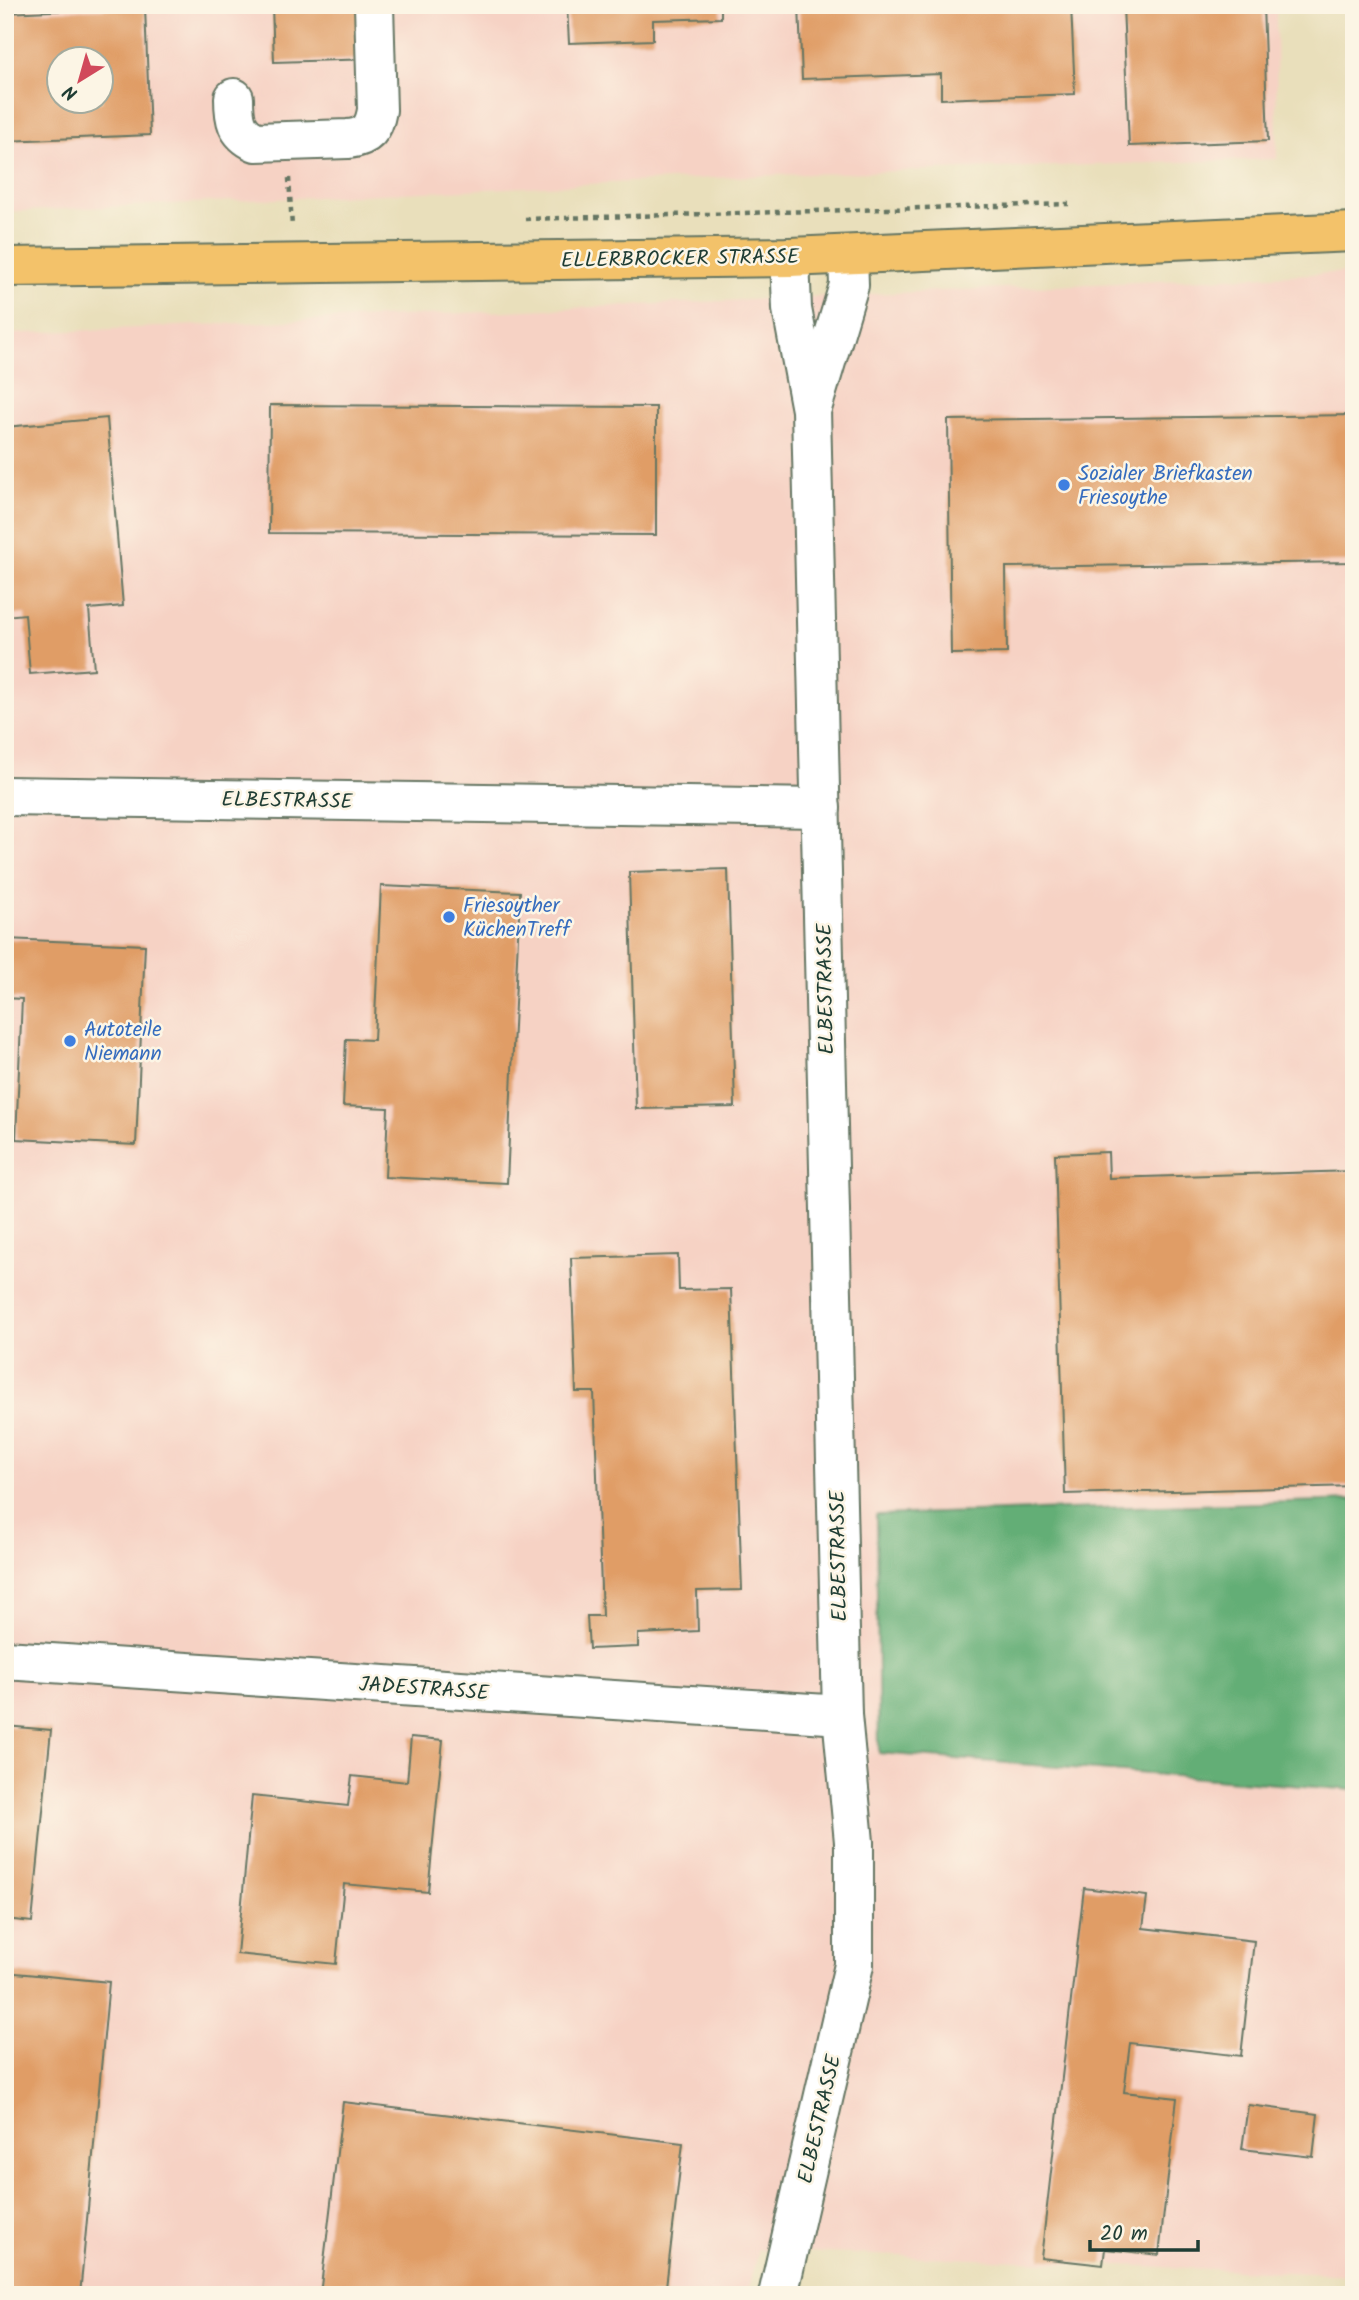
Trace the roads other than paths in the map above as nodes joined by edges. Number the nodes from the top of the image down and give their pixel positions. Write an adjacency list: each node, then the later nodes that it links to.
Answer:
1 (374, 5): 2 (street)
2 (234, 98)
3 (1354, 232): 4 (main road, ELLERBROCKER STRASSE)
4 (848, 255): 5 (main road, ELLERBROCKER STRASSE); 7 (street, ELBESTRASSE)
5 (790, 257): 6 (main road, ELLERBROCKER STRASSE); 7 (street, ELBESTRASSE)
6 (5, 268)
7 (811, 410): 9 (street, ELBESTRASSE)
8 (5, 796): 9 (street, ELBESTRASSE)
9 (821, 808): 11 (street, ELBESTRASSE)
10 (5, 1661): 11 (street, JADESTRASSE)
11 (842, 1715): 12 (street, ELBESTRASSE)
12 (778, 2295)

